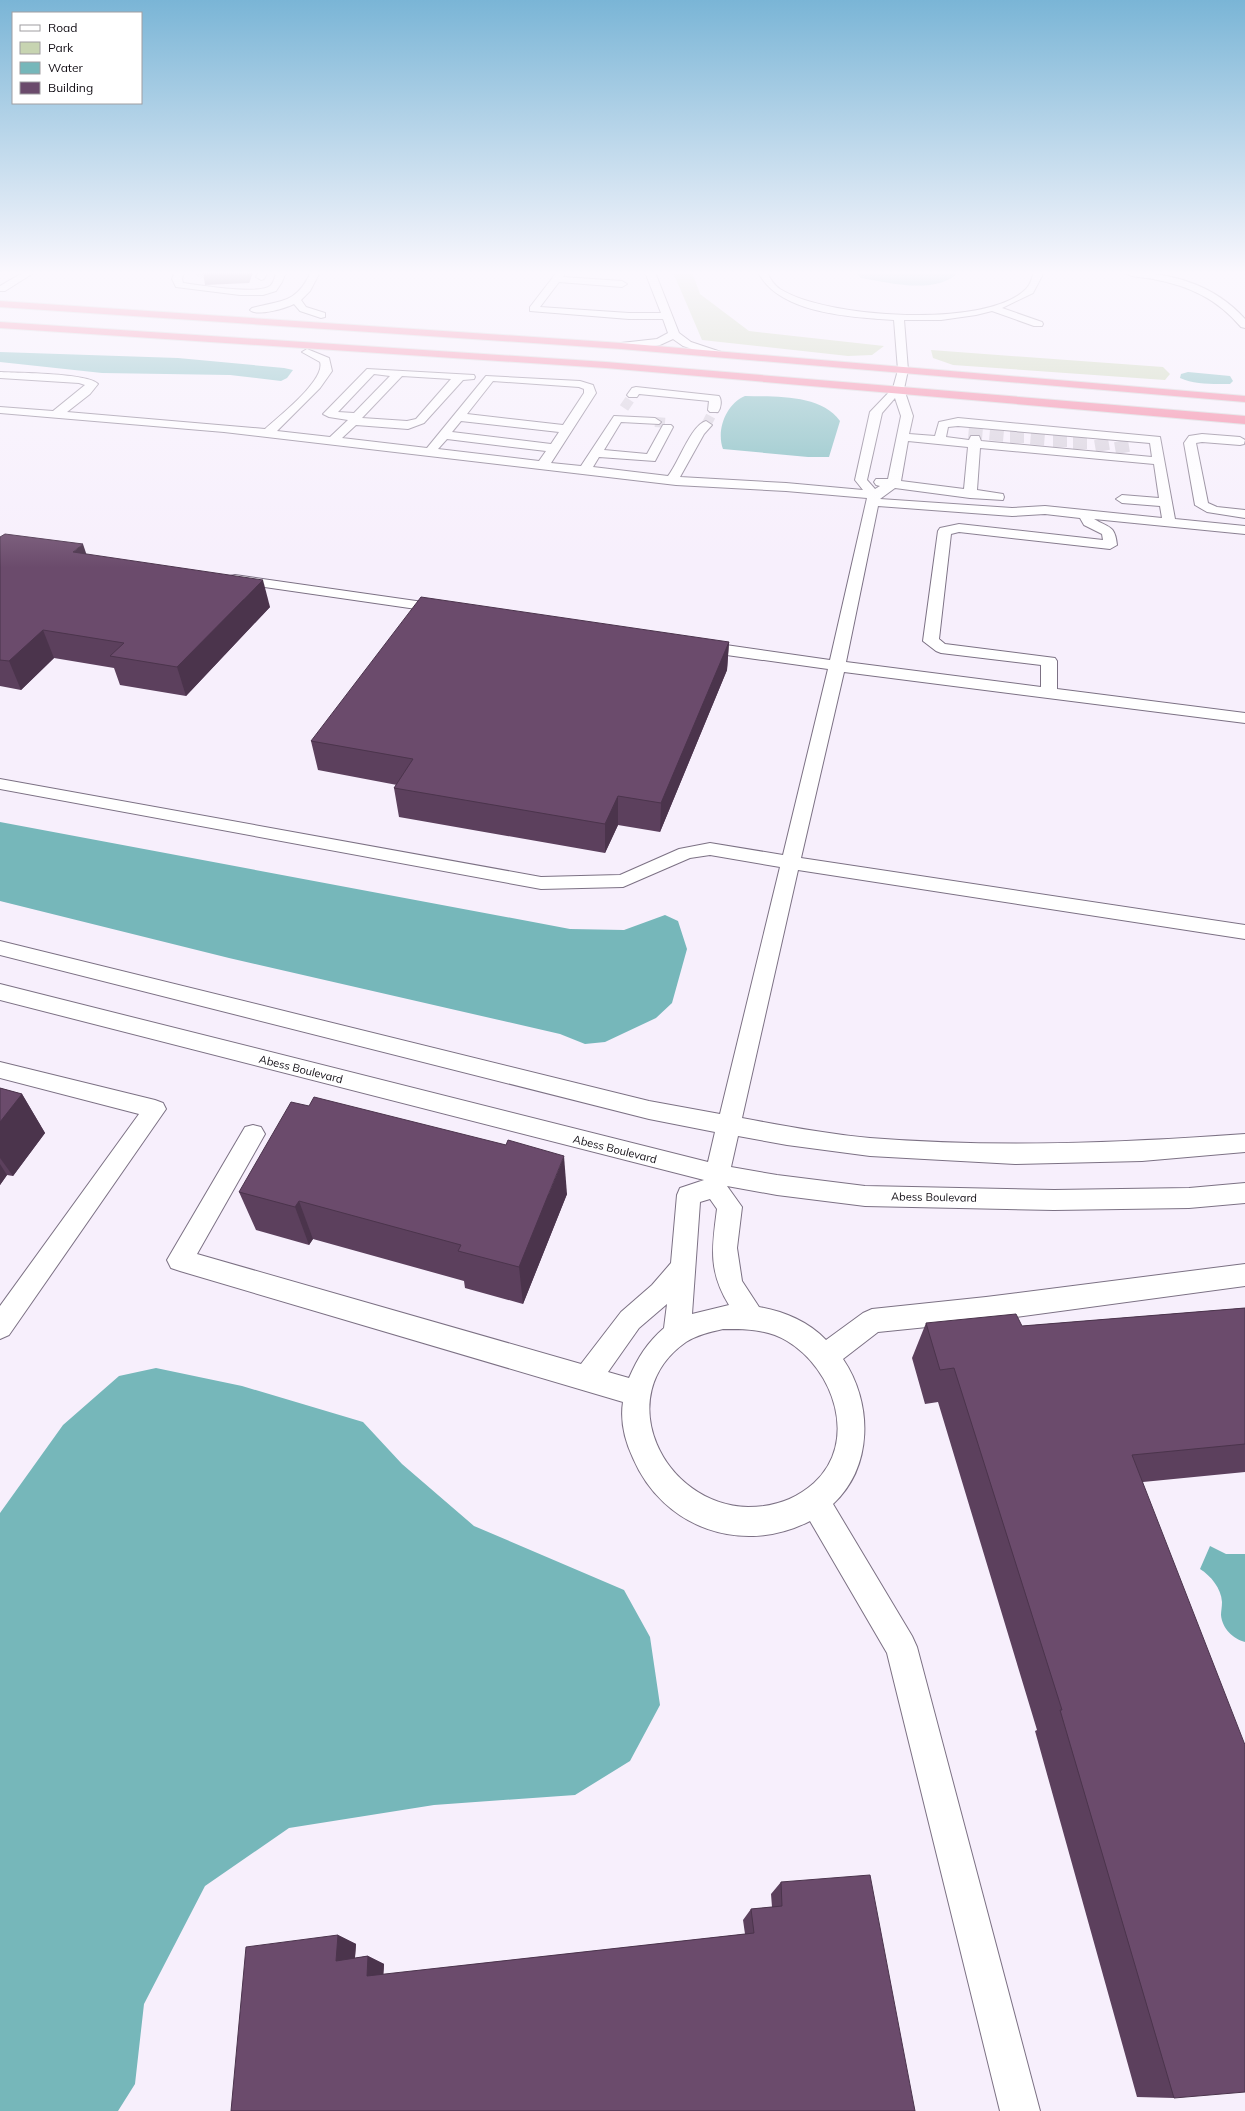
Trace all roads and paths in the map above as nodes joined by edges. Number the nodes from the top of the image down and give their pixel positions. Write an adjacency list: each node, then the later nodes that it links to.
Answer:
1 (903, 370): 10 (street)
2 (326, 371): 24 (street)
3 (683, 371): 10 (highway)
4 (719, 371): 10 (highway)
5 (909, 371): 13 (highway)
6 (399, 373): 8 (street); 18 (street); 18 (street)
7 (0, 375): 17 (street)
8 (460, 376): 9 (street); 18 (street)
9 (490, 378): 12 (street); 16 (street)
10 (899, 386): 19 (highway); 28 (street); 49 (street)
11 (633, 395): 14 (street)
12 (588, 396): 16 (street); 23 (street)
13 (1245, 399)
14 (711, 408)
15 (0, 410): 17 (street)
16 (461, 414): 23 (street); 26 (street)
17 (55, 415): 24 (street)
18 (354, 419): 31 (street)
19 (1245, 420)
20 (655, 422): 42 (street)
21 (666, 427): 42 (street)
22 (701, 427): 48 (street)
23 (567, 429): 40 (street)
24 (268, 433): 31 (street)
25 (976, 433): 27 (street); 27 (street); 32 (street); 32 (street); 51 (street)
26 (444, 435): 40 (street); 41 (street)
27 (997, 435): 29 (street); 29 (street)
28 (903, 437): 32 (street); 50 (street)
29 (1017, 437): 30 (street); 30 (street)
30 (1037, 439): 34 (street); 34 (street)
31 (333, 440): 41 (street)
32 (940, 440)
33 (1156, 440): 36 (street); 39 (street); 43 (street)
34 (1060, 441): 35 (street); 35 (street)
35 (1080, 443): 37 (street); 37 (street)
36 (1190, 443): 38 (street); 56 (street)
37 (1102, 445): 39 (street); 39 (street)
38 (1243, 445)
39 (1122, 447): 43 (street)
40 (554, 448): 44 (street)
41 (430, 452): 44 (street)
42 (596, 453): 45 (street)
43 (1159, 461): 54 (street)
44 (542, 465): 45 (street)
45 (585, 470): 48 (street)
46 (740, 472): 48 (street)
47 (848, 479): 49 (street)
48 (674, 480): 52 (street)
49 (861, 480): 50 (street); 52 (street)
50 (894, 483): 51 (street); 52 (street)
51 (970, 494): 55 (street)
52 (873, 498): 55 (street); 63 (street)
53 (1122, 499): 54 (street)
54 (1166, 504): 58 (street)
55 (1044, 510): 57 (street)
56 (1245, 514)
57 (1086, 515): 58 (street); 64 (street)
58 (1169, 522): 59 (street)
59 (1245, 530)
60 (223, 577): 61 (street)
61 (457, 611)
62 (683, 644): 63 (street)
63 (837, 666): 64 (street); 67 (street)
64 (1049, 693): 65 (street)
65 (1245, 718)
66 (0, 784): 67 (street)
67 (790, 862): 68 (street); 72 (street)
68 (1245, 932)
69 (0, 948): 72 (street)
70 (0, 992): 75 (street, Abess Boulevard)
71 (0, 1070): 80 (street)
72 (729, 1126): 74 (street); 75 (street)
73 (253, 1134): 83 (street)
74 (1245, 1143)
75 (716, 1181): 76 (street, Abess Boulevard); 77 (street); 79 (street)
76 (1245, 1193)
77 (683, 1267): 81 (street); 83 (street)
78 (1245, 1275): 82 (street)
79 (751, 1317): 81 (street); 82 (street)
80 (0, 1327)
81 (676, 1334): 84 (street)
82 (826, 1356): 85 (street)
83 (586, 1379): 84 (street)
84 (637, 1393): 85 (street)
85 (815, 1502): 86 (street)
86 (1020, 2111)

